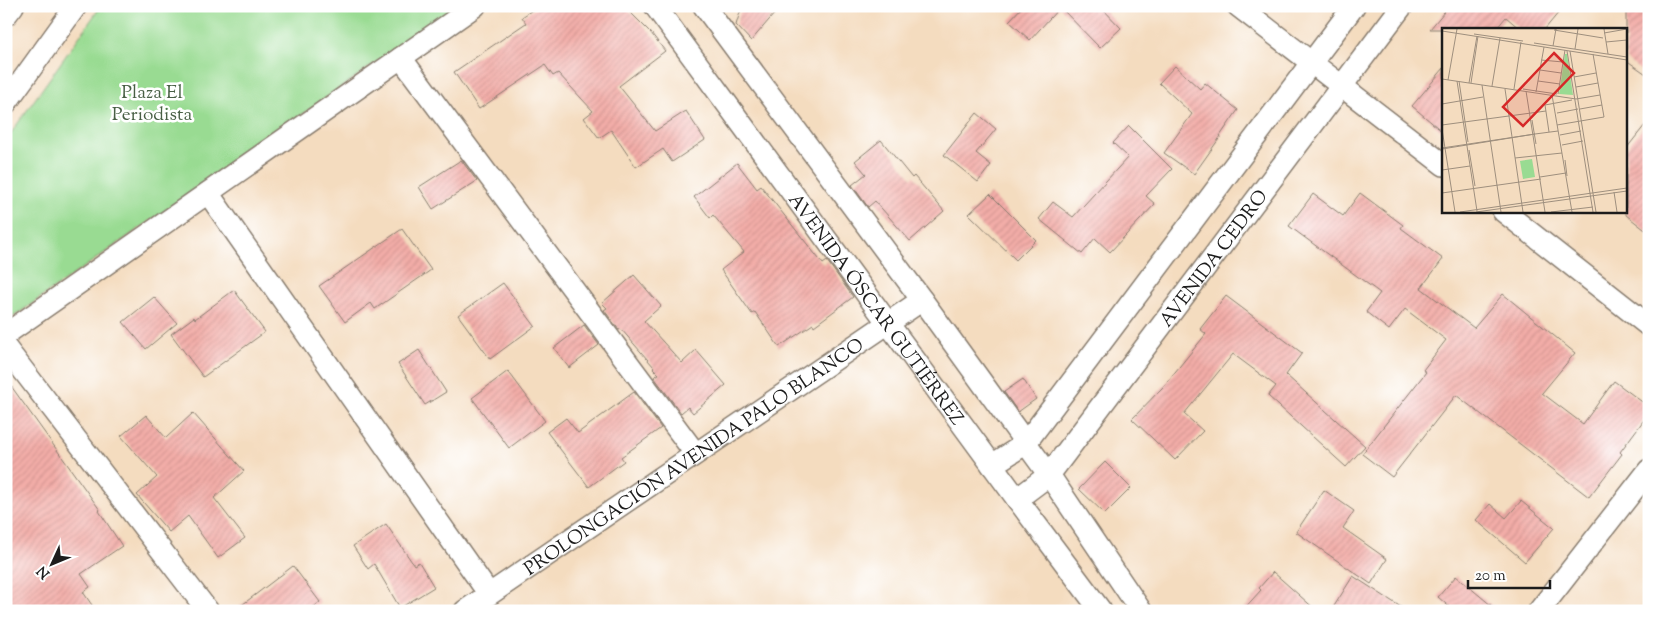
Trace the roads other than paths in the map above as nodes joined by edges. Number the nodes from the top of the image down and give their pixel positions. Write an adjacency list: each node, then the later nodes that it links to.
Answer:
1 (13, 6): 9 (street)
2 (76, 6): 13 (street)
3 (475, 6): 10 (street)
4 (655, 6): 18 (street, AVENIDA ÓSCAR GUTIÉRREZ)
5 (704, 6): 17 (street)
6 (1238, 6): 11 (street)
7 (1354, 6): 11 (street, AVENIDA CEDRO)
8 (1402, 6): 12 (street, AVENIDA CEDRO)
9 (6, 15)
10 (401, 58): 15 (street); 23 (street)
11 (1312, 62): 12 (street); 22 (street, AVENIDA CEDRO)
12 (1342, 85): 14 (street); 26 (street, AVENIDA CEDRO)
13 (6, 103)
14 (1442, 163)
15 (208, 192): 20 (street); 28 (street)
16 (1504, 212): 19 (street)
17 (922, 300): 18 (street, PROLONGACIÓN AVENIDA PALO BLANCO); 22 (street)
18 (888, 322): 23 (street, PROLONGACIÓN AVENIDA PALO BLANCO); 24 (street, AVENIDA ÓSCAR GUTIÉRREZ)
19 (1649, 326)
20 (6, 334)
21 (6, 348): 29 (street)
22 (1025, 444): 24 (street, AVENIDA CEDRO); 26 (street)
23 (695, 453): 28 (street, PROLONGACIÓN AVENIDA PALO BLANCO)
24 (992, 465): 27 (street, AVENIDA ÓSCAR GUTIÉRREZ)
25 (1649, 470): 33 (street)
26 (1049, 475): 27 (street, AVENIDA CEDRO); 32 (street)
27 (1017, 500): 31 (street, AVENIDA ÓSCAR GUTIÉRREZ)
28 (489, 594): 30 (street, PROLONGACIÓN AVENIDA PALO BLANCO)
29 (208, 611)
30 (465, 611)
31 (1101, 611)
32 (1141, 611)
33 (1539, 611)

